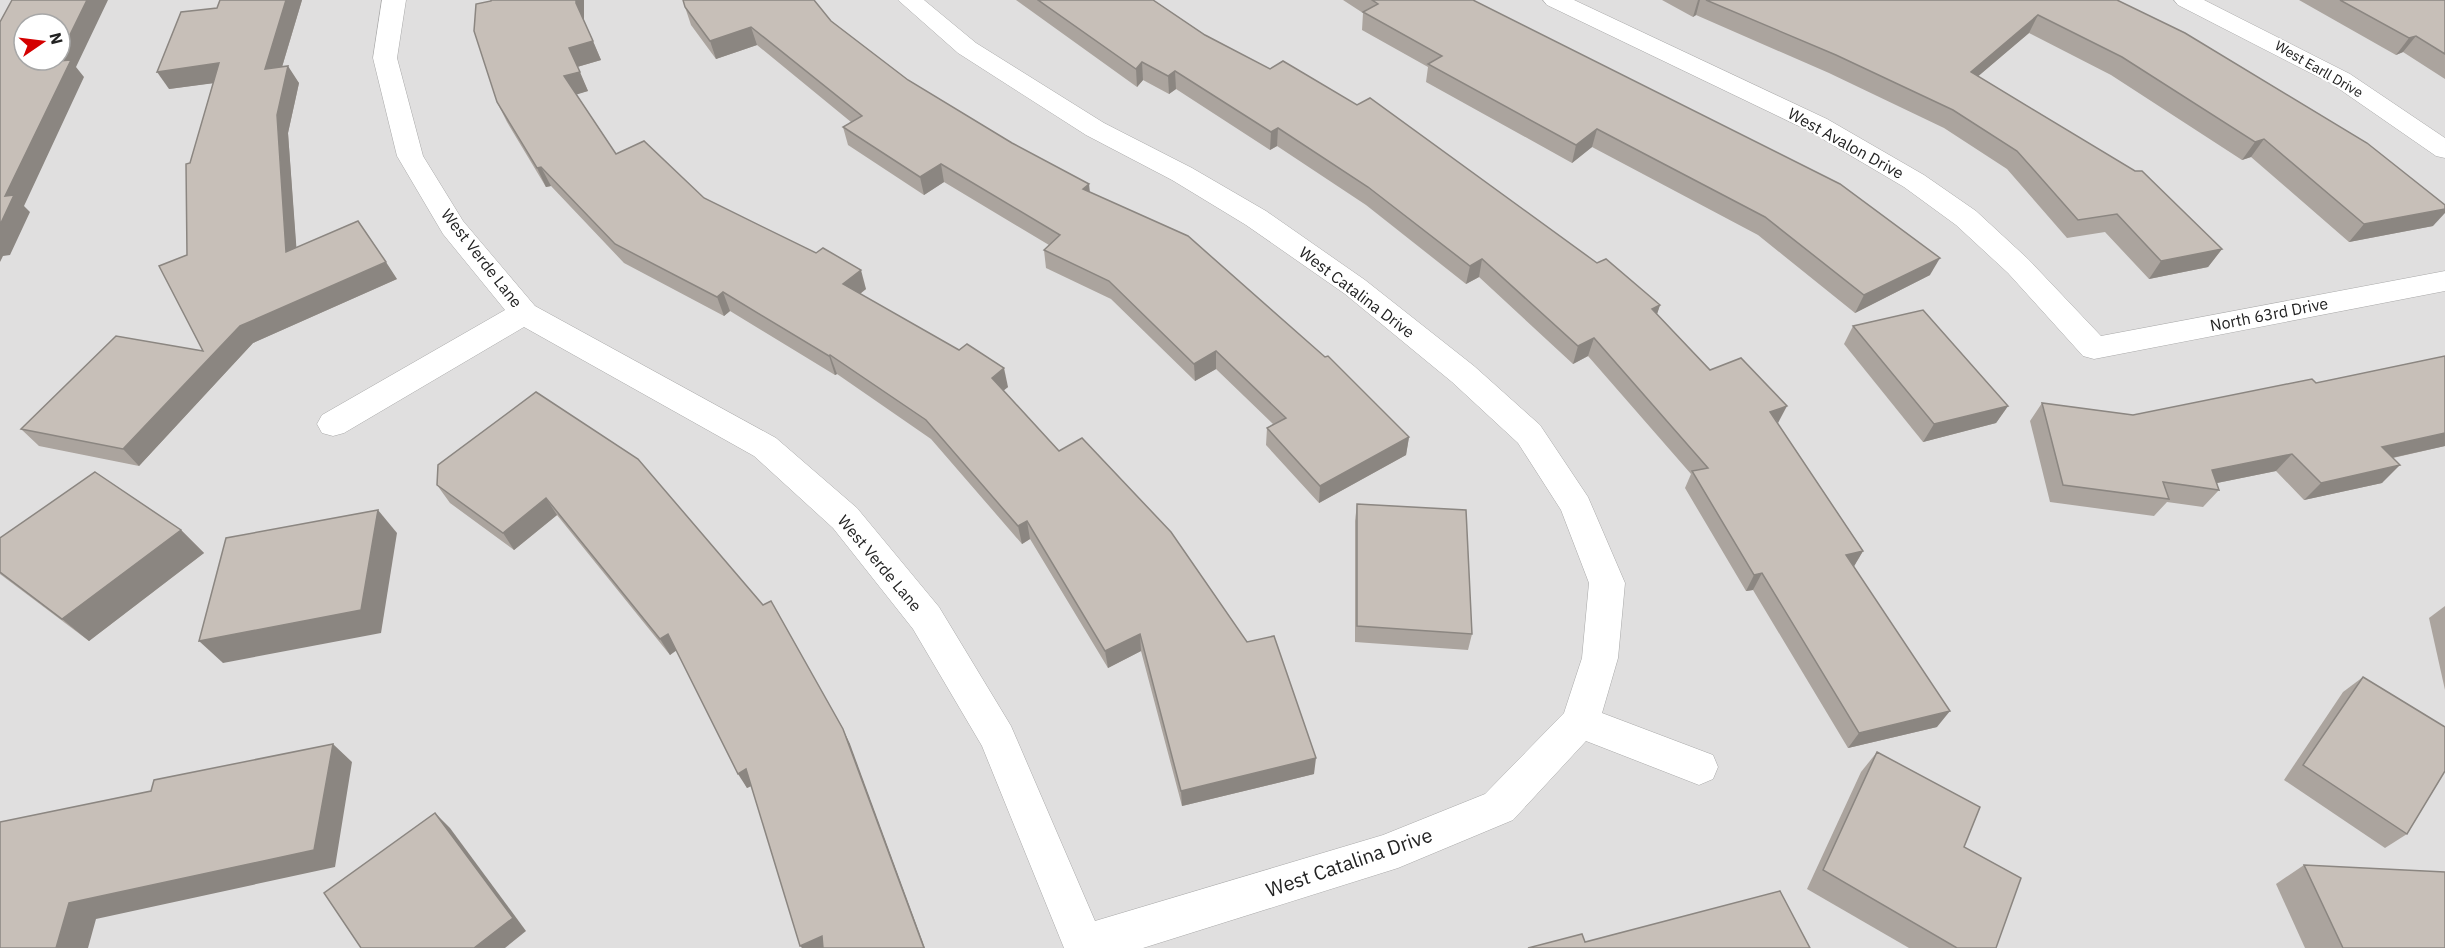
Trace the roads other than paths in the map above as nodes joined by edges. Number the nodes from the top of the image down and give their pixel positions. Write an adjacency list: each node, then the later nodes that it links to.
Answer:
1 (394, 0): 7 (street, West Verde Lane)
2 (910, 0): 10 (street, West Catalina Drive)
3 (1555, 0): 8 (street, West Avalon Drive)
4 (2186, 0): 5 (street, West Earll Drive)
5 (2445, 150)
6 (2445, 281): 8 (street, North 63rd Drive)
7 (524, 313): 9 (street, West Verde Lane); 12 (street, West Verde Lane)
8 (2094, 348)
9 (333, 424)
10 (1580, 722): 11 (street); 12 (street, West Catalina Drive)
11 (1700, 767)
12 (1085, 946)

